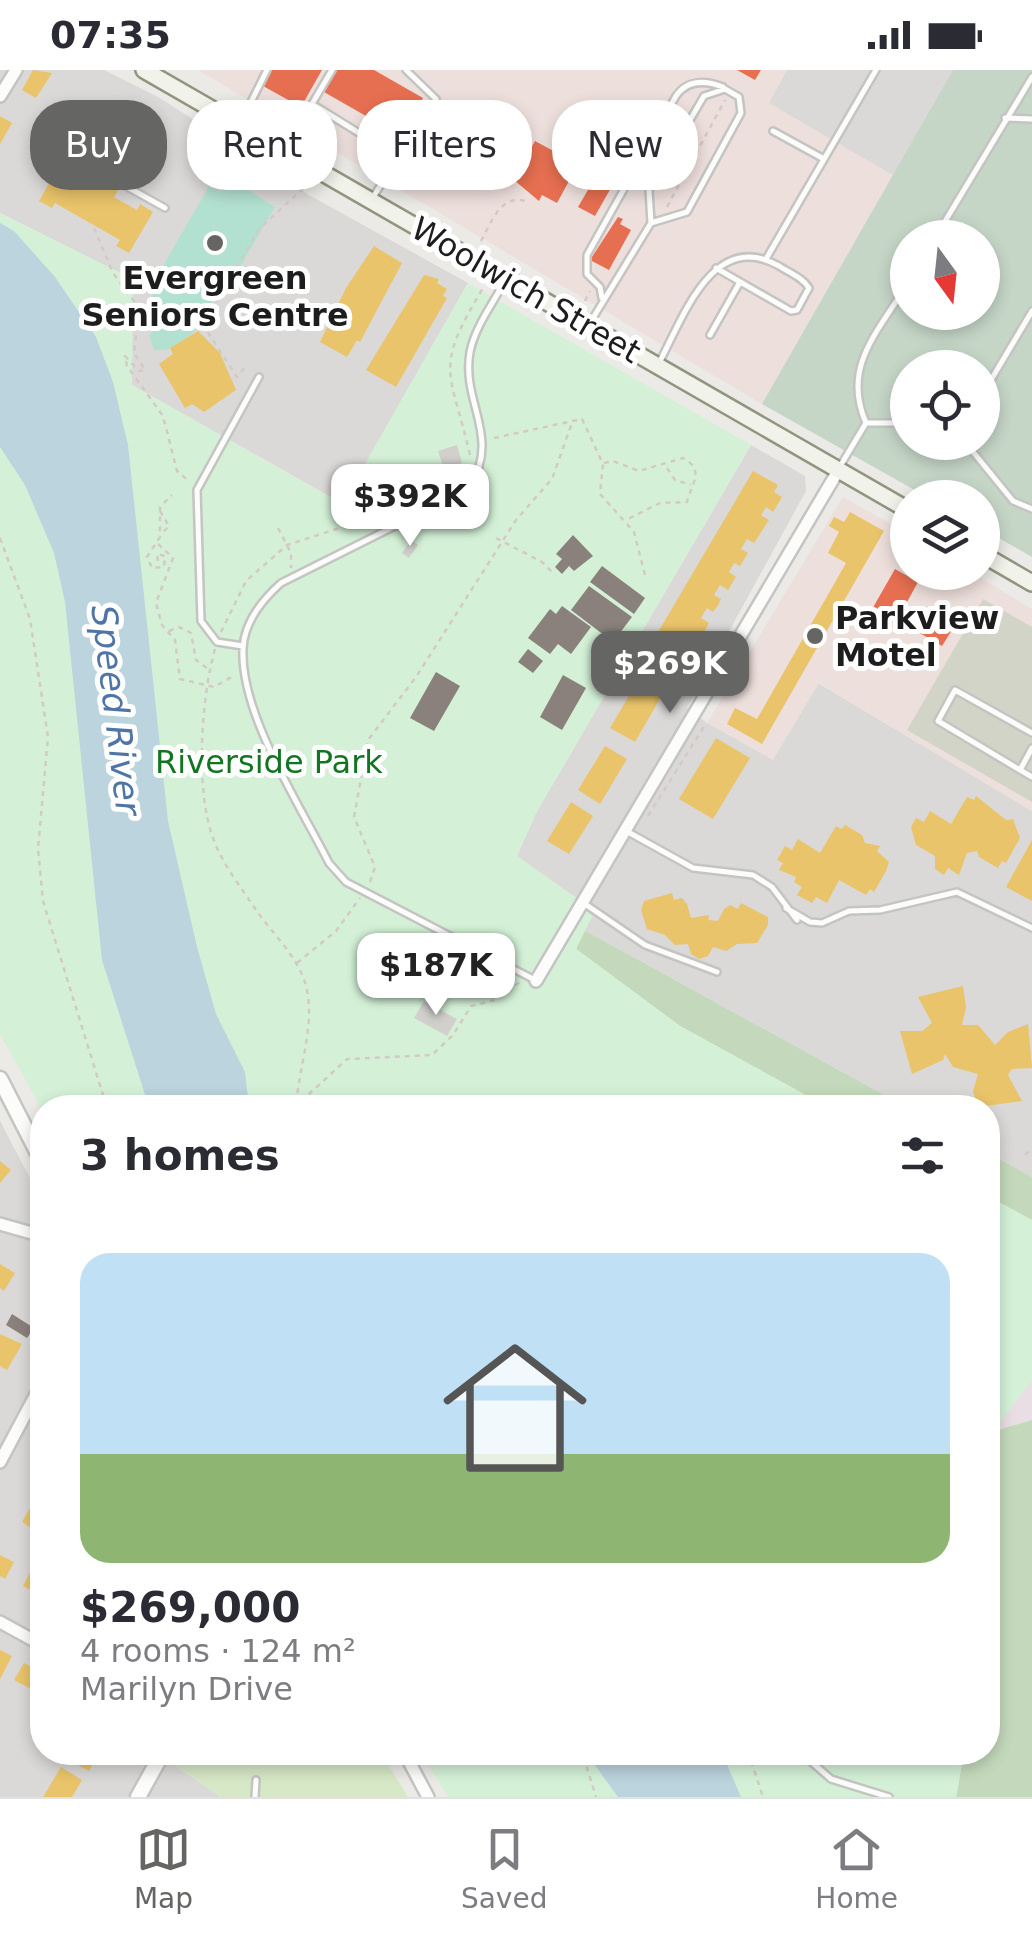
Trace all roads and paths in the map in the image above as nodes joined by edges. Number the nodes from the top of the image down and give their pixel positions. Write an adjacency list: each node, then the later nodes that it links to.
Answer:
1 (16, 70): 10 (street)
2 (144, 70): 11 (main road, Woolwich Street)
3 (251, 70): 7 (lane)
4 (332, 70): 13 (lane)
5 (406, 70): 14 (lane)
6 (876, 70): 18 (lane)
7 (265, 73): 12 (lane)
8 (1032, 77): 15 (lane)
9 (727, 90): 26 (path); 26 (lane); 28 (lane); 36 (lane)
10 (0, 96)
11 (197, 100)
12 (251, 100)
13 (314, 100)
14 (435, 100)
15 (1005, 118): 16 (lane); 27 (lane)
16 (1032, 119)
17 (773, 131): 18 (lane)
18 (824, 160): 31 (lane)
19 (337, 182): 23 (main road, Woolwich Street)
20 (132, 190): 25 (lane)
21 (302, 190): 43 (path)
22 (378, 190): 23 (lane)
23 (371, 202): 33 (main road, Woolwich Street)
24 (529, 202): 30 (path)
25 (164, 208)
26 (661, 218): 28 (lane)
27 (946, 220)
28 (650, 223): 36 (lane)
29 (94, 228): 54 (path)
30 (480, 241)
31 (766, 259): 32 (lane); 34 (lane)
32 (716, 268): 34 (lane); 42 (lane)
33 (507, 279): 39 (main road, Woolwich Street); 48 (lane)
34 (740, 282): 40 (lane)
35 (483, 288): 50 (path)
36 (603, 300): 39 (lane)
37 (1032, 311): 41 (lane)
38 (890, 315): 46 (lane)
39 (588, 326): 42 (main road, Woolwich Street)
40 (710, 335)
41 (1000, 365)
42 (658, 366): 53 (main road, Woolwich Street)
43 (244, 368)
44 (259, 377): 76 (lane)
45 (573, 420): 48 (path); 51 (path); 66 (path)
46 (866, 423): 47 (lane); 53 (lane)
47 (890, 423)
48 (484, 440): 71 (lane)
49 (979, 460): 59 (lane)
50 (472, 464)
51 (603, 464): 52 (path); 61 (path)
52 (667, 466): 55 (path); 55 (path)
53 (838, 471): 57 (main road, Woolwich Street); 81 (street)
54 (190, 482)
55 (692, 485): 61 (path)
56 (172, 494): 60 (path)
57 (890, 500)
58 (420, 502): 68 (path)
59 (1032, 508)
60 (159, 509): 63 (path); 63 (path)
61 (627, 520): 73 (path)
62 (278, 528): 68 (path)
63 (160, 534): 67 (path)
64 (0, 538): 97 (path)
65 (496, 538): 66 (path)
66 (502, 542): 72 (path); 88 (path)
67 (158, 544): 69 (path); 75 (path)
68 (287, 544): 71 (path); 76 (path)
69 (158, 561)
70 (1000, 564): 74 (main road)
71 (294, 575): 77 (lane)
72 (555, 575)
73 (646, 579)
74 (1032, 583)
75 (168, 632): 78 (path); 80 (path)
76 (217, 642): 77 (lane); 78 (path)
77 (243, 646): 79 (lane)
78 (210, 669): 80 (path)
79 (244, 672): 80 (path); 88 (lane)
80 (208, 686): 93 (path)
81 (692, 719): 86 (street); 86 (path)
82 (1032, 733): 84 (lane)
83 (1032, 748): 84 (lane)
84 (1020, 770): 85 (lane)
85 (1032, 777)
86 (638, 810): 87 (street)
87 (626, 831): 89 (street); 90 (lane)
88 (364, 892): 93 (path); 95 (lane)
89 (582, 903): 94 (lane); 95 (street)
90 (786, 908): 91 (lane); 92 (lane)
91 (797, 920)
92 (1032, 928)
93 (296, 964): 98 (path)
94 (717, 972)
95 (536, 981): 99 (path)
96 (0, 1079): 100 (street)
97 (103, 1095)
98 (296, 1095)
99 (307, 1095)
100 (30, 1138)
101 (1032, 1148): 102 (path)
102 (1025, 1154)
103 (0, 1224): 104 (street)
104 (30, 1233)
105 (30, 1406): 106 (street)
106 (0, 1462)
107 (0, 1622): 108 (street)
108 (30, 1638)
109 (156, 1765): 115 (street)
110 (411, 1765): 117 (street)
111 (586, 1765): 118 (path)
112 (752, 1765): 119 (path)
113 (816, 1765): 120 (lane)
114 (256, 1780): 116 (lane)
115 (138, 1797)
116 (255, 1797)
117 (428, 1797)
118 (596, 1797)
119 (763, 1797)
120 (889, 1797)

